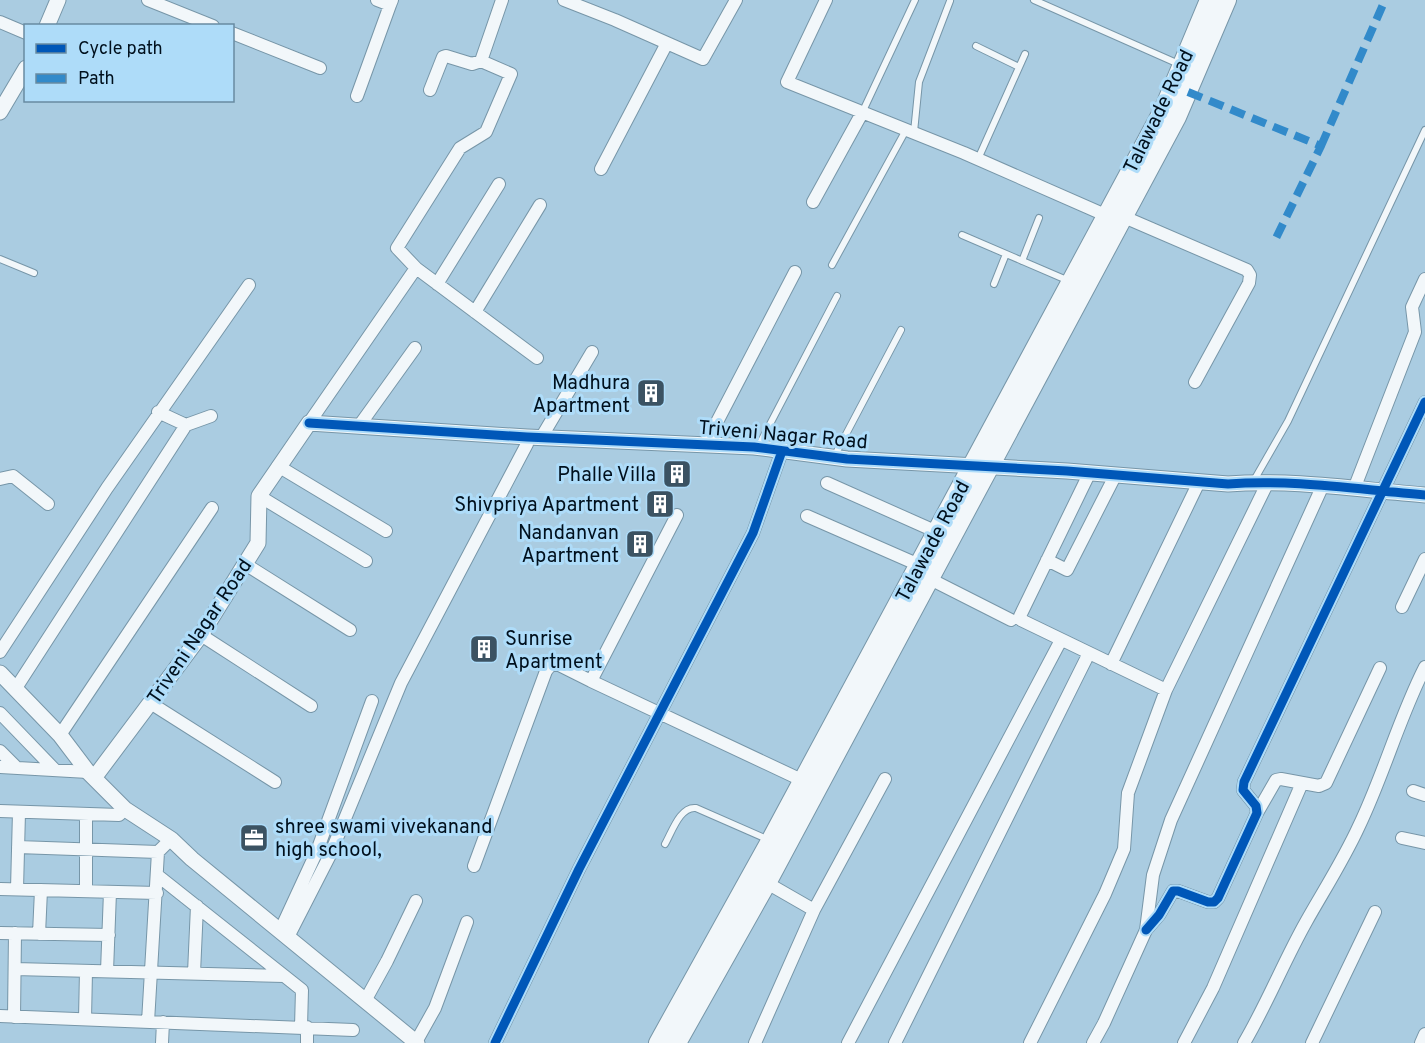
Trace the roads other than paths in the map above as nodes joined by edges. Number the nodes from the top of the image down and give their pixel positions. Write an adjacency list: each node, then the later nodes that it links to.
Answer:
1 (58, 0): 15 (street)
2 (148, 0): 16 (street)
3 (377, 0): 13 (street)
4 (502, 0): 22 (street)
5 (564, 0): 19 (street)
6 (736, 0): 19 (street)
7 (826, 0): 32 (street)
8 (915, 0): 32 (lane)
9 (1034, 0): 23 (lane)
10 (1209, 0): 23 (main road, Talawade Road)
11 (1227, 0): 30 (main road, Talawade Road)
12 (950, 1): 34 (lane)
13 (391, 2): 29 (street)
14 (0, 22): 17 (street)
15 (48, 24)
16 (208, 24)
17 (24, 32)
18 (234, 34): 25 (street)
19 (667, 44): 36 (street)
20 (976, 46): 24 (lane)
21 (1025, 54): 24 (lane)
22 (480, 61): 27 (street); 47 (street)
23 (1181, 66): 30 (main road, Talawade Road)
24 (1019, 67): 35 (lane)
25 (320, 68)
26 (24, 70): 28 (street)
27 (430, 90)
28 (4, 95): 31 (street)
29 (357, 96)
30 (1174, 104): 41 (main road, Talawade Road)
31 (0, 112)
32 (862, 113): 34 (street); 38 (street)
33 (1425, 130): 80 (lane)
34 (910, 132): 35 (street); 46 (lane)
35 (978, 159): 41 (street)
36 (601, 169)
37 (499, 184): 51 (street)
38 (813, 202)
39 (540, 205): 56 (street)
40 (1039, 218): 45 (lane)
41 (1117, 218): 54 (main road, Talawade Road); 61 (street)
42 (962, 235): 43 (lane)
43 (1006, 254): 45 (lane); 52 (lane)
44 (0, 259): 48 (lane)
45 (1022, 261): 54 (lane)
46 (832, 265)
47 (416, 268): 51 (street); 65 (street)
48 (34, 273)
49 (795, 273): 69 (street)
50 (1425, 279): 82 (street)
51 (437, 284): 56 (street)
52 (994, 284)
53 (249, 285): 63 (street)
54 (1078, 285): 74 (main road, Talawade Road)
55 (837, 296): 70 (lane)
56 (475, 312): 60 (street)
57 (902, 330): 72 (lane)
58 (415, 348): 67 (street)
59 (592, 352): 68 (street)
60 (537, 358)
61 (1195, 382)
62 (1425, 402): 83 (street)
63 (159, 412): 66 (street); 102 (street)
64 (211, 416): 66 (street)
65 (309, 423): 67 (street, Triveni Nagar Road); 73 (street)
66 (186, 425): 109 (street)
67 (359, 426): 68 (street, Triveni Nagar Road)
68 (534, 437): 69 (street, Triveni Nagar Road); 157 (street)
69 (705, 445): 70 (street, Triveni Nagar Road)
70 (758, 448): 71 (street, Triveni Nagar Road)
71 (782, 451): 72 (street, Triveni Nagar Road); 115 (street)
72 (834, 457): 74 (street, Triveni Nagar Road)
73 (279, 466): 85 (street); 90 (street)
74 (982, 467): 75 (street, Triveni Nagar Road); 91 (main road, Talawade Road); 96 (main road, Talawade Road)
75 (1090, 472): 76 (street, Triveni Nagar Road); 93 (street)
76 (1116, 474): 78 (street, Triveni Nagar Road); 93 (street)
77 (0, 479): 86 (street)
78 (1199, 482): 80 (street, Triveni Nagar Road); 104 (street)
79 (827, 483): 91 (street)
80 (1260, 483): 81 (street, Triveni Nagar Road); 110 (street)
81 (1323, 485): 82 (street, Triveni Nagar Road); 153 (street)
82 (1354, 489): 83 (street, Triveni Nagar Road)
83 (1382, 492): 84 (street, Triveni Nagar Road); 129 (street)
84 (1425, 495)
85 (259, 496): 94 (street); 95 (street, Triveni Nagar Road)
86 (48, 504)
87 (212, 508): 116 (street)
88 (677, 515): 108 (street)
89 (807, 516): 96 (street)
90 (386, 531)
91 (937, 532): 96 (main road, Talawade Road)
92 (1425, 559): 97 (street)
93 (1047, 560): 101 (street)
94 (366, 561)
95 (245, 564): 99 (street); 100 (street, Triveni Nagar Road)
96 (925, 572): 98 (street); 125 (main road, Talawade Road)
97 (1402, 607)
98 (1011, 620)
99 (350, 630)
100 (201, 635): 112 (street, Triveni Nagar Road); 113 (street)
101 (1061, 640): 103 (street); 181 (street)
102 (0, 652)
103 (1089, 653): 104 (street); 182 (street)
104 (1111, 664): 110 (street)
105 (1425, 667): 186 (street)
106 (1380, 668): 124 (street)
107 (0, 673): 109 (street)
108 (591, 681): 115 (street); 139 (street)
109 (16, 688): 116 (street)
110 (1166, 690): 183 (street)
111 (372, 701): 157 (street)
112 (152, 704): 121 (street, Triveni Nagar Road); 123 (street)
113 (311, 706)
114 (0, 713): 120 (street)
115 (659, 713): 125 (street); 177 (street)
116 (60, 735): 121 (street)
117 (0, 751): 119 (street)
118 (0, 767): 119 (street)
119 (17, 768): 120 (street)
120 (55, 770): 121 (street)
121 (91, 775): 126 (street)
122 (885, 779): 150 (street)
123 (275, 782)
124 (1302, 783): 129 (street); 185 (street)
125 (810, 784): 133 (main road, Talawade Road); 141 (main road, Talawade Road)
126 (125, 809): 130 (street); 132 (street)
127 (0, 811): 128 (street)
128 (20, 812): 130 (street); 136 (street)
129 (1257, 813): 153 (street)
130 (86, 814): 137 (street)
131 (1402, 838): 134 (street)
132 (171, 839): 138 (street); 157 (street)
133 (771, 841): 135 (lane); 178 (main road, Talawade Road)
134 (1425, 843)
135 (665, 844)
136 (18, 846): 137 (street); 143 (street)
137 (86, 849): 138 (street); 145 (street)
138 (158, 852): 140 (street)
139 (474, 866)
140 (158, 875): 147 (street); 149 (street)
141 (767, 883): 150 (street); 179 (main road, Talawade Road)
142 (0, 889): 143 (street)
143 (17, 889): 144 (street)
144 (41, 890): 145 (street); 156 (street)
145 (86, 891): 146 (street)
146 (110, 892): 147 (street); 158 (street)
147 (157, 893): 162 (street)
148 (416, 901): 165 (street)
149 (197, 906): 163 (street); 164 (street)
150 (814, 910): 180 (street)
151 (1375, 912): 187 (street)
152 (467, 922): 174 (street)
153 (1146, 930): 184 (street)
154 (0, 933): 155 (street)
155 (15, 933): 156 (street); 159 (street)
156 (39, 934): 158 (street)
157 (284, 934): 165 (street)
158 (109, 935): 161 (street)
159 (15, 969): 160 (street); 167 (street)
160 (86, 971): 161 (street); 168 (street)
161 (107, 971): 162 (street)
162 (152, 973): 163 (street); 169 (street)
163 (194, 974): 164 (street)
164 (284, 976): 171 (street)
165 (365, 1000): 174 (street)
166 (0, 1016): 167 (street)
167 (14, 1017): 168 (street)
168 (85, 1019): 169 (street)
169 (148, 1022): 170 (street)
170 (163, 1022): 171 (street); 175 (street)
171 (304, 1027): 172 (street); 176 (street)
172 (353, 1030)
173 (1425, 1034): 188 (street)
174 (417, 1042)
175 (162, 1043)
176 (307, 1043)
177 (495, 1043)
178 (658, 1043)
179 (677, 1043)
180 (755, 1043)
181 (848, 1043)
182 (894, 1043)
183 (1030, 1043)
184 (1093, 1043)
185 (1184, 1043)
186 (1244, 1043)
187 (1312, 1043)
188 (1421, 1043)

